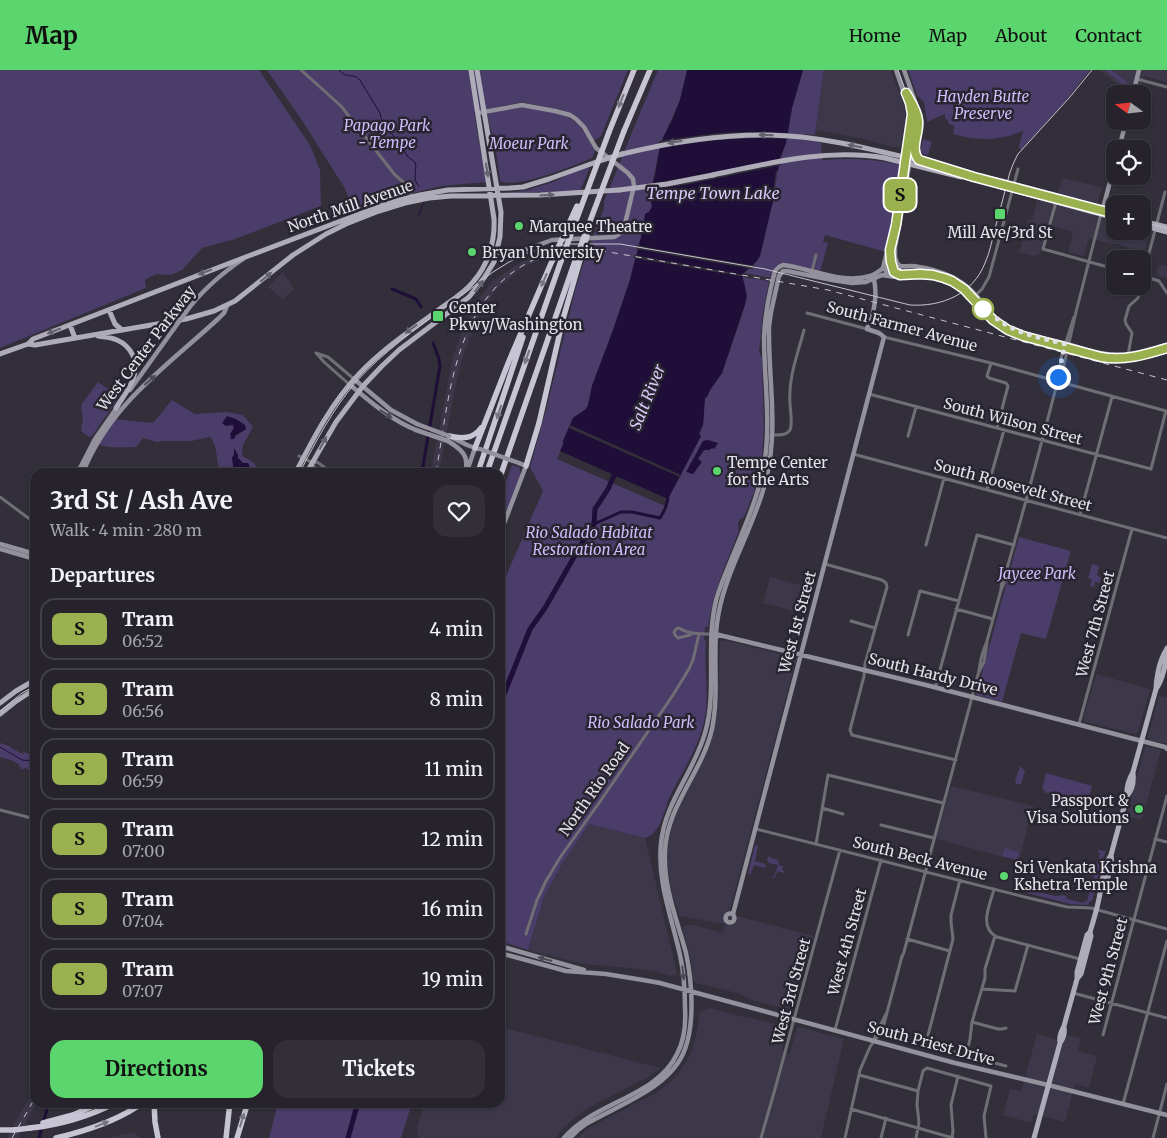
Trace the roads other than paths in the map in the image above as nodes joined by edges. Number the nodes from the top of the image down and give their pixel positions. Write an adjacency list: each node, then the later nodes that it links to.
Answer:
1 (301, 70): 24 (street)
2 (471, 70): 12 (main road)
3 (477, 70): 12 (main road)
4 (634, 70): 16 (highway, one-way to 16, bridge)
5 (650, 70): 42 (highway, bridge)
6 (896, 70): 13 (main road)
7 (904, 70): 13 (main road)
8 (1140, 70): 9 (main road)
9 (1137, 79): 10 (main road); 11 (street)
10 (1135, 85)
11 (1167, 87)
12 (481, 113): 17 (main road, one-way to 17); 18 (main road); 39 (main road)
13 (907, 160): 18 (main road, North Mill Avenue, one-way to 18, bridge); 19 (main road); 22 (main road, North Mill Avenue, one-way to 13, bridge); 23 (main road); 30 (main road)
14 (1018, 169): 19 (street)
15 (1109, 185): 27 (main road)
16 (588, 186): 57 (highway, one-way to 57, bridge); 106 (highway, one-way to 106, bridge)
17 (490, 188): 18 (main road, North Mill Avenue); 21 (main road); 24 (main road, North Mill Avenue)
18 (498, 188): 22 (main road)
19 (1013, 188): 25 (main road); 26 (main road); 55 (street)
20 (1165, 192): 33 (street)
21 (491, 195): 22 (main road, North Mill Avenue); 24 (main road, North Mill Avenue); 74 (main road, one-way to 74)
22 (499, 195): 39 (main road)
23 (899, 196): 30 (main road); 45 (main road)
24 (412, 199): 35 (main road, North Mill Avenue); 37 (main road, North Mill Avenue)
25 (1066, 200): 26 (main road); 27 (main road)
26 (1056, 202): 27 (main road); 43 (street)
27 (1102, 212): 28 (main road); 29 (main road); 43 (street)
28 (1106, 213)
29 (1106, 214)
30 (901, 215): 44 (main road)
31 (1151, 225): 33 (main road)
32 (1151, 227): 33 (main road)
33 (1156, 227): 34 (main road); 36 (main road); 38 (street)
34 (1167, 228)
35 (312, 232): 37 (main road); 40 (main road, North Mill Avenue)
36 (1167, 232)
37 (318, 240): 58 (main road, North Mill Avenue, one-way to 37)
38 (1150, 250)
39 (497, 253): 77 (main road, one-way to 39)
40 (251, 255): 59 (main road, North Mill Avenue, one-way to 59); 82 (main road, West Center Parkway, bridge)
41 (816, 255): 49 (street)
42 (578, 261): 96 (highway); 107 (highway)
43 (1089, 262): 46 (street); 69 (street)
44 (898, 264): 45 (main road); 48 (main road); 50 (main road)
45 (886, 266): 47 (main road); 51 (main road)
46 (1106, 267)
47 (878, 272): 49 (main road); 52 (main road)
48 (937, 272): 50 (main road); 55 (main road)
49 (811, 273): 52 (main road); 87 (main road)
50 (899, 274): 51 (main road)
51 (888, 275): 52 (main road)
52 (873, 279): 62 (main road)
53 (1151, 280): 54 (street)
54 (1166, 291)
55 (976, 295): 69 (main road)
56 (1139, 295): 72 (street)
57 (536, 299): 84 (highway); 105 (highway, one-way to 105)
58 (228, 306): 63 (main road, North Mill Avenue); 98 (main road, West Center Parkway, one-way to 58)
59 (109, 310): 61 (main road, North Mill Avenue); 63 (main road)
60 (807, 314): 62 (street, South Farmer Avenue)
61 (70, 325): 67 (main road); 68 (main road, North Mill Avenue, one-way to 68)
62 (867, 329): 66 (main road, South Farmer Avenue)
63 (122, 330): 65 (main road, North Mill Avenue)
64 (804, 330): 87 (street)
65 (92, 335): 67 (main road, North Mill Avenue); 82 (main road)
66 (884, 337): 73 (street, South Farmer Avenue); 79 (main road, West 1st Street)
67 (75, 338): 68 (main road, North Mill Avenue)
68 (28, 344): 71 (main road, North Mill Avenue)
69 (1067, 344): 72 (main road); 75 (street)
70 (1167, 345): 72 (main road)
71 (0, 354)
72 (1128, 355)
73 (991, 363): 75 (street, South Farmer Avenue); 85 (street, South Farmer Avenue)
74 (354, 379): 76 (main road); 76 (street); 77 (main road)
75 (1058, 382): 80 (street, South Farmer Avenue); 90 (street)
76 (350, 385): 78 (main road); 94 (main road)
77 (363, 386): 78 (main road); 89 (main road, bridge)
78 (358, 392): 89 (main road, one-way to 89, bridge); 95 (main road, one-way to 78)
79 (869, 394): 81 (street, South Wilson Street); 92 (main road, West 1st Street)
80 (1112, 397): 83 (street, South Farmer Avenue); 93 (street)
81 (916, 407): 85 (street, South Wilson Street); 88 (street)
82 (116, 408): 97 (main road, West Center Parkway)
83 (1167, 411): 93 (street, South Wilson Street)
84 (486, 419): 89 (highway); 91 (highway)
85 (997, 428): 86 (street, South Wilson Street)
86 (1004, 430): 90 (street, South Wilson Street); 109 (street)
87 (770, 435): 132 (main road)
88 (908, 436)
89 (449, 439): 91 (main road); 103 (main road)
90 (1042, 441): 93 (street, South Wilson Street); 111 (street)
91 (477, 449): 96 (main road, bridge); 104 (main road)
92 (853, 454): 108 (street, South Roosevelt Street); 123 (main road, West 1st Street)
93 (1096, 455): 112 (street)
94 (301, 457): 95 (street); 99 (main road)
95 (313, 462): 100 (main road); 101 (street); 102 (street)
96 (526, 466): 114 (main road)
97 (80, 468)
98 (85, 468)
99 (297, 468)
100 (310, 468)
101 (316, 468)
102 (325, 468)
103 (466, 468)
104 (468, 468)
105 (479, 468)
106 (488, 468)
107 (503, 468)
108 (944, 478): 109 (street, South Roosevelt Street); 118 (street)
109 (987, 490): 111 (street, South Roosevelt Street)
110 (0, 497): 113 (street)
111 (1026, 500): 112 (street, South Roosevelt Street); 119 (street)
112 (1080, 515): 115 (street, South Roosevelt Street)
113 (30, 519)
114 (505, 521)
115 (1132, 529): 116 (street, South Roosevelt Street); 144 (street, West 7th Street)
116 (1167, 538)
117 (0, 544): 121 (main road)
118 (926, 545)
119 (1014, 545): 124 (street); 126 (street)
120 (0, 549): 122 (main road)
121 (30, 553)
122 (30, 558)
123 (824, 564): 128 (street); 136 (main road, West 1st Street)
124 (959, 601): 125 (street); 133 (street)
125 (956, 610): 126 (street); 139 (street)
126 (993, 619): 141 (street)
127 (851, 621): 128 (street)
128 (876, 628): 137 (street)
129 (683, 631): 130 (street, South Hardy Drive); 134 (street); 134 (street)
130 (692, 633): 131 (street, South Hardy Drive); 134 (street, South Hardy Drive)
131 (699, 634): 132 (street, South Hardy Drive); 171 (street, North Rio Road)
132 (713, 634): 136 (main road, South Hardy Drive); 148 (main road)
133 (908, 635)
134 (682, 636)
135 (1167, 651): 145 (main road)
136 (801, 654): 137 (main road, South Hardy Drive); 156 (main road, West 1st Street)
137 (865, 670): 139 (main road, South Hardy Drive); 147 (street)
138 (30, 683): 142 (main road)
139 (935, 688): 141 (main road, South Hardy Drive)
140 (30, 692): 143 (main road)
141 (972, 698): 144 (main road, South Hardy Drive); 147 (street)
142 (0, 703)
143 (0, 714)
144 (1079, 724): 145 (main road, South Hardy Drive)
145 (1142, 741): 146 (main road, South Hardy Drive); 166 (main road)
146 (1167, 748)
147 (956, 760): 150 (street)
148 (698, 761): 182 (main road, one-way to 182); 184 (main road)
149 (1167, 796): 158 (street, West 9th Street)
150 (944, 804): 151 (street); 157 (street)
151 (822, 808): 153 (street); 160 (street)
152 (0, 810): 154 (street)
153 (843, 814)
154 (30, 819)
155 (881, 825): 157 (street)
156 (756, 829): 160 (street, South Beck Avenue); 167 (main road, West 1st Street)
157 (934, 838): 163 (street)
158 (1155, 839): 159 (street); 168 (street, West 9th Street)
159 (1167, 842)
160 (816, 844): 161 (street, South Beck Avenue)
161 (840, 850): 162 (street, South Beck Avenue); 189 (street, West 3rd Street)
162 (881, 860): 163 (street, South Beck Avenue); 192 (street, West 4th Street)
163 (925, 871): 164 (street, South Beck Avenue); 173 (street)
164 (960, 880): 165 (street, South Beck Avenue); 177 (street)
165 (994, 889): 166 (street, South Beck Avenue); 172 (street)
166 (1096, 910): 168 (street, South Beck Avenue); 170 (main road)
167 (733, 914)
168 (1134, 920): 169 (street, South Beck Avenue); 186 (street, West 9th Street)
169 (1167, 929)
170 (1090, 932): 179 (main road); 181 (main road)
171 (526, 934)
172 (995, 936): 175 (street); 183 (street)
173 (906, 941): 177 (street); 194 (street)
174 (1167, 941): 187 (street)
175 (1028, 945): 179 (street); 183 (street)
176 (505, 947): 180 (main road, one-way to 176)
177 (950, 951): 195 (street, South Priest Drive)
178 (505, 954): 180 (main road)
179 (1080, 959): 181 (main road)
180 (590, 972): 182 (main road, South Priest Drive)
181 (1077, 979): 185 (main road)
182 (684, 989): 184 (main road, South Priest Drive); 196 (main road)
183 (982, 989): 190 (street)
184 (690, 991): 189 (main road, South Priest Drive); 200 (main road)
185 (1074, 993): 186 (street); 202 (main road)
186 (1112, 1003): 187 (street); 193 (street, West 9th Street)
187 (1148, 1012): 188 (street); 204 (street)
188 (1167, 1018)
189 (795, 1019): 192 (main road, South Priest Drive); 227 (street, West 3rd Street)
190 (972, 1022): 191 (street); 195 (street)
191 (1006, 1028)
192 (835, 1030): 194 (main road, South Priest Drive)
193 (1103, 1036)
194 (874, 1041): 198 (street); 202 (main road, South Priest Drive)
195 (966, 1056): 197 (street, South Priest Drive)
196 (676, 1057): 200 (main road); 205 (main road)
197 (1006, 1066)
198 (859, 1075): 203 (street); 212 (street)
199 (958, 1076): 203 (street, South Priest Drive); 231 (street); 232 (street, South Priest Drive)
200 (663, 1081): 216 (main road)
201 (1167, 1084): 213 (street)
202 (1048, 1085): 204 (main road, South Priest Drive); 233 (main road)
203 (918, 1091): 219 (street)
204 (1123, 1104): 213 (main road, South Priest Drive)
205 (608, 1106): 216 (main road); 218 (main road)
206 (91, 1108): 217 (highway)
207 (104, 1108): 217 (highway)
208 (135, 1108): 221 (highway, one-way to 208)
209 (154, 1108): 222 (highway)
210 (229, 1108): 223 (highway)
211 (246, 1108): 224 (highway, one-way to 211)
212 (851, 1109): 215 (street); 228 (street)
213 (1159, 1113): 214 (main road, South Priest Drive); 234 (street)
214 (1167, 1115)
215 (886, 1118): 219 (street); 229 (street)
216 (595, 1119): 218 (main road)
217 (59, 1121): 220 (highway, bridge)
218 (576, 1128): 225 (main road); 226 (main road)
219 (918, 1129): 230 (street); 231 (street)
220 (2, 1130)
221 (59, 1137)
222 (158, 1138)
223 (226, 1138)
224 (237, 1138)
225 (564, 1138)
226 (570, 1138)
227 (760, 1138)
228 (845, 1138)
229 (881, 1138)
230 (916, 1138)
231 (952, 1138)
232 (986, 1138)
233 (1034, 1138)
234 (1153, 1138)

